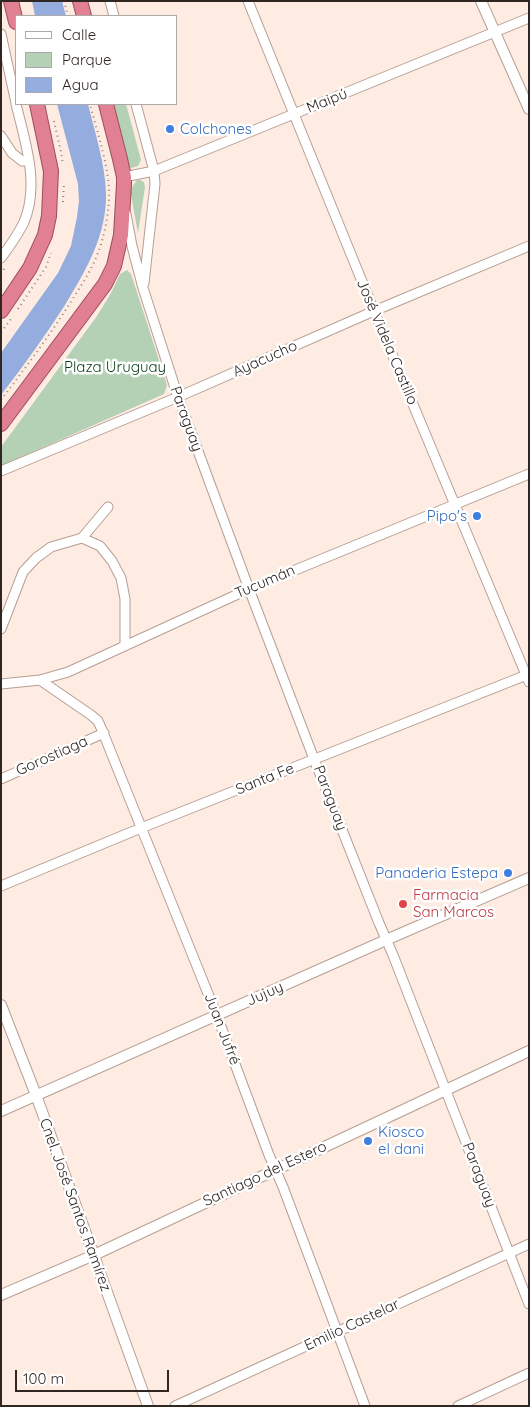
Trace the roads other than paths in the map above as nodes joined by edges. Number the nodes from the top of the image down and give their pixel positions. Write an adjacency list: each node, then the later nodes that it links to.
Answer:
1 (11, 1): 8 (highway)
2 (80, 1): 6 (highway)
3 (110, 1): 7 (street)
4 (248, 1): 18 (street, José Videla Castillo)
5 (481, 1): 10 (street)
6 (84, 15)
7 (114, 15)
8 (15, 18)
9 (529, 18): 10 (street, Maipú)
10 (495, 32): 17 (street); 18 (street, Maipú)
11 (1, 34): 12 (street)
12 (15, 98)
13 (16, 105): 20 (street)
14 (37, 105): 27 (highway)
15 (106, 105): 22 (highway)
16 (136, 105): 21 (street, Paraguay)
17 (529, 109)
18 (294, 115): 21 (street, Maipú); 28 (street, José Videla Castillo)
19 (1, 136): 20 (street)
20 (29, 161): 25 (street)
21 (154, 171): 22 (street, Maipú); 26 (street, Paraguay)
22 (124, 176): 23 (highway)
23 (123, 198): 26 (street, Paraguay); 30 (highway)
24 (529, 246): 28 (street, Ayacucho)
25 (1, 258)
26 (143, 288): 29 (street, Paraguay)
27 (1, 311)
28 (374, 311): 29 (street, Ayacucho); 33 (street, José Videla Castillo)
29 (178, 398): 31 (street, Ayacucho); 36 (street, Paraguay)
30 (1, 424)
31 (1, 471)
32 (529, 474): 33 (street, Tucumán)
33 (454, 504): 36 (street, Tucumán); 39 (street, José Videla Castillo)
34 (108, 507): 35 (street)
35 (82, 538): 37 (street); 38 (street)
36 (249, 589): 38 (street, Tucumán); 43 (street, Paraguay)
37 (1, 629)
38 (125, 646): 40 (street, Tucumán)
39 (528, 677): 43 (street, Santa Fe)
40 (40, 680): 41 (street, Tucumán); 42 (street, Juan Jufré)
41 (1, 684)
42 (104, 733): 44 (street, Gorostiaga); 45 (street, Juan Jufré)
43 (314, 759): 45 (street, Santa Fe); 48 (street, Paraguay)
44 (1, 779)
45 (141, 828): 47 (street, Santa Fe); 50 (street, Juan Jufré)
46 (529, 878): 48 (street, Jujuy)
47 (1, 886)
48 (386, 940): 50 (street, Jujuy); 52 (street, Paraguay)
49 (1, 1005): 53 (street, Cnel. José Santos Ramírez)
50 (217, 1016): 53 (street, Jujuy); 55 (street, Juan Jufré)
51 (529, 1051): 52 (street, Santiago del Estero)
52 (446, 1090): 55 (street, Santiago del Estero); 57 (street, Paraguay)
53 (36, 1095): 54 (street, Jujuy); 58 (street, Cnel. José Santos Ramírez)
54 (1, 1111)
55 (276, 1170): 58 (street, Santiago del Estero); 61 (street, Juan Jufré)
56 (529, 1244): 57 (street, Emilio Castelar)
57 (509, 1253): 60 (street, Paraguay); 61 (street, Emilio Castelar)
58 (94, 1255): 59 (street, Santiago del Estero); 63 (street, Cnel. José Santos Ramírez)
59 (1, 1295)
60 (529, 1304)
61 (338, 1332): 64 (street, Emilio Castelar); 65 (street, Juan Jufré)
62 (529, 1373): 66 (street)
63 (148, 1406)
64 (175, 1406)
65 (365, 1406)
66 (458, 1406)

